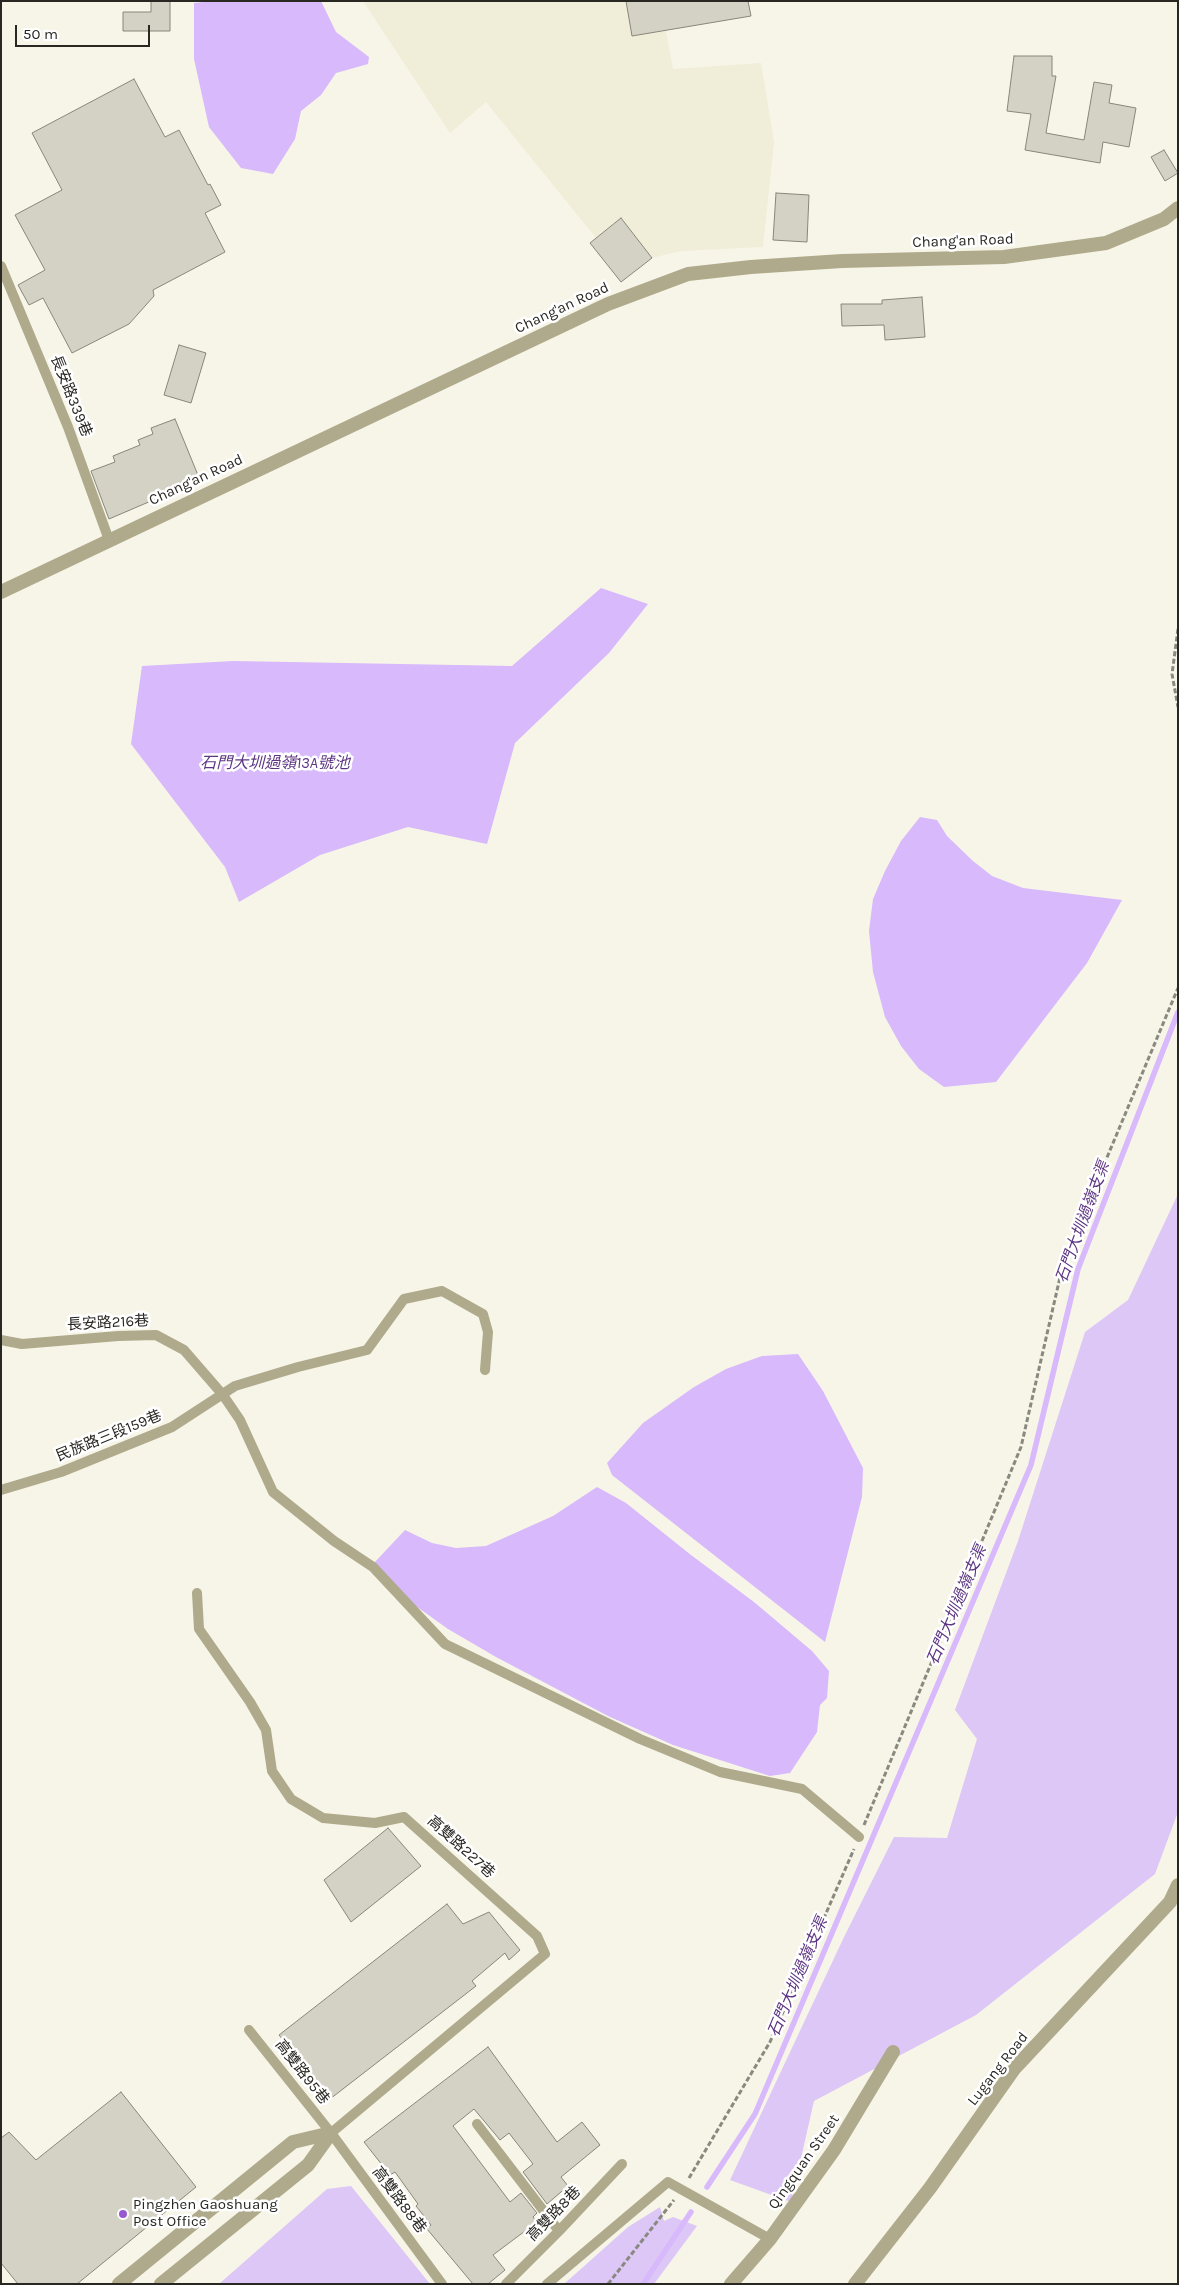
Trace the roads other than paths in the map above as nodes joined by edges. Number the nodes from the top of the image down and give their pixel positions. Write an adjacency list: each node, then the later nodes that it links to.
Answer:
1 (1178, 208): 3 (street, Chang'an Road)
2 (1, 266): 3 (lane, 長安路339巷)
3 (109, 540): 4 (street, Chang'an Road)
4 (1, 592)
5 (1, 1340): 7 (lane, 長安路216巷)
6 (485, 1370): 7 (lane, 民族路三段159巷)
7 (222, 1395): 8 (lane, 民族路三段159巷); 10 (lane, 長安路216巷)
8 (1, 1490)
9 (197, 1593): 15 (lane, 高雙路227巷)
10 (859, 1837)
11 (1178, 1885): 25 (street, Lugang Road)
12 (249, 2030): 15 (lane, 高雙路95巷)
13 (893, 2052): 18 (street, Qingquan Street)
14 (477, 2124): 17 (lane)
15 (331, 2133): 19 (street); 20 (street); 21 (lane, 高雙路88巷)
16 (622, 2164): 17 (lane, 高雙路8巷)
17 (559, 2232): 22 (lane, 高雙路8巷)
18 (770, 2239): 23 (lane); 24 (street, Qingquan Street)
19 (119, 2284)
20 (161, 2284)
21 (442, 2284)
22 (506, 2284)
23 (547, 2284)
24 (732, 2284)
25 (855, 2284)

